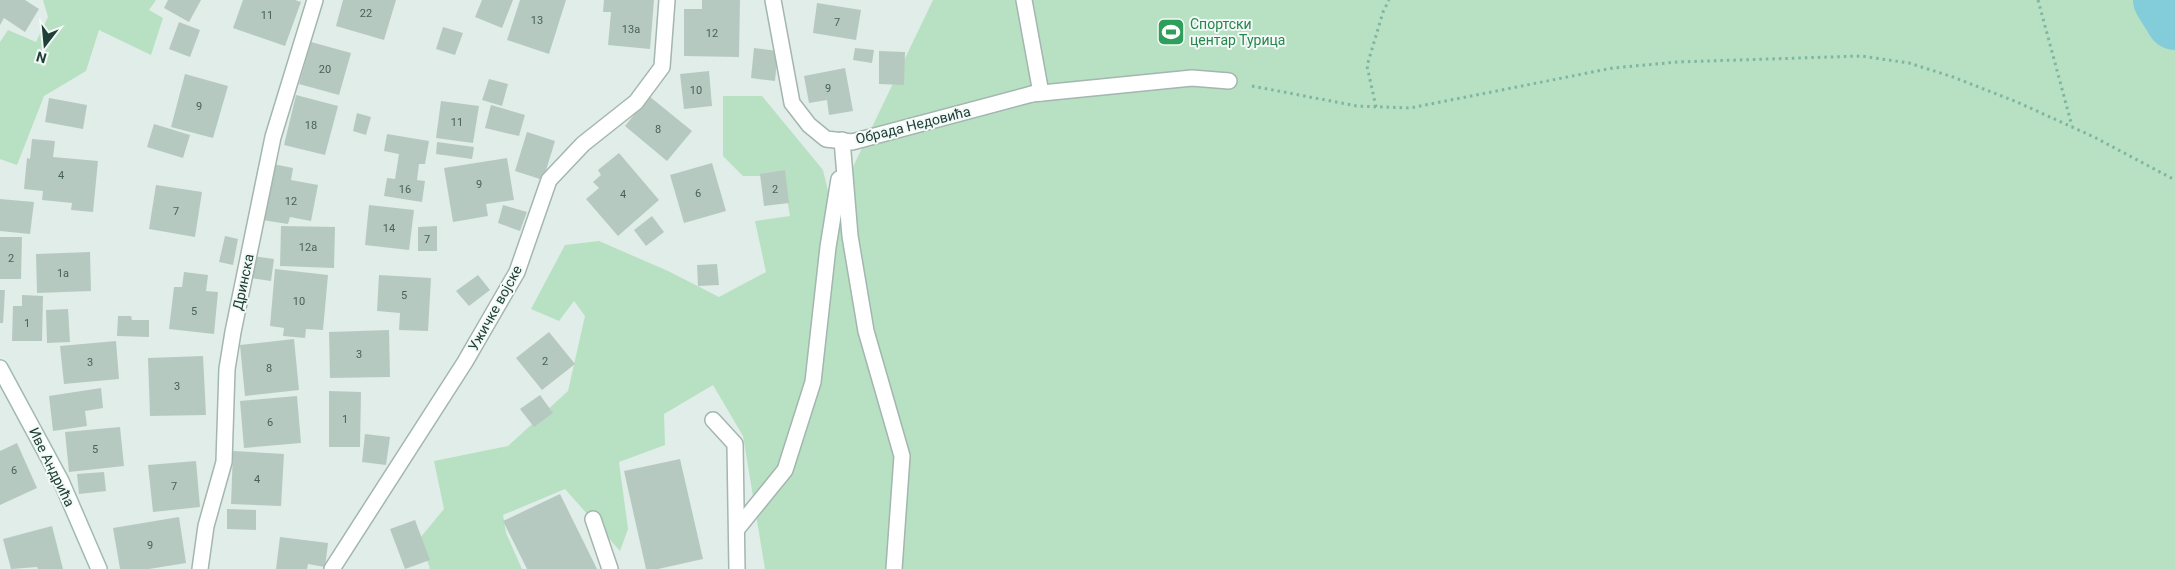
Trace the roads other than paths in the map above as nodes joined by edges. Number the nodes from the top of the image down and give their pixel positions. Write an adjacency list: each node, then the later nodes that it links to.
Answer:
1 (314, 0): 13 (street, Дринска)
2 (667, 0): 14 (street, Ужичке војске)
3 (773, 0): 7 (street, Обрада Недовића)
4 (1024, 0): 6 (street)
5 (1229, 81): 6 (street, Обрада Недовића)
6 (1037, 94): 7 (street, Обрада Недовића)
7 (842, 140): 11 (street); 17 (street)
8 (0, 368): 12 (street, Иве Андрића)
9 (713, 420): 11 (street)
10 (593, 519): 15 (street)
11 (737, 529): 16 (street)
12 (99, 569)
13 (200, 569)
14 (332, 569)
15 (610, 569)
16 (738, 569)
17 (894, 569)

